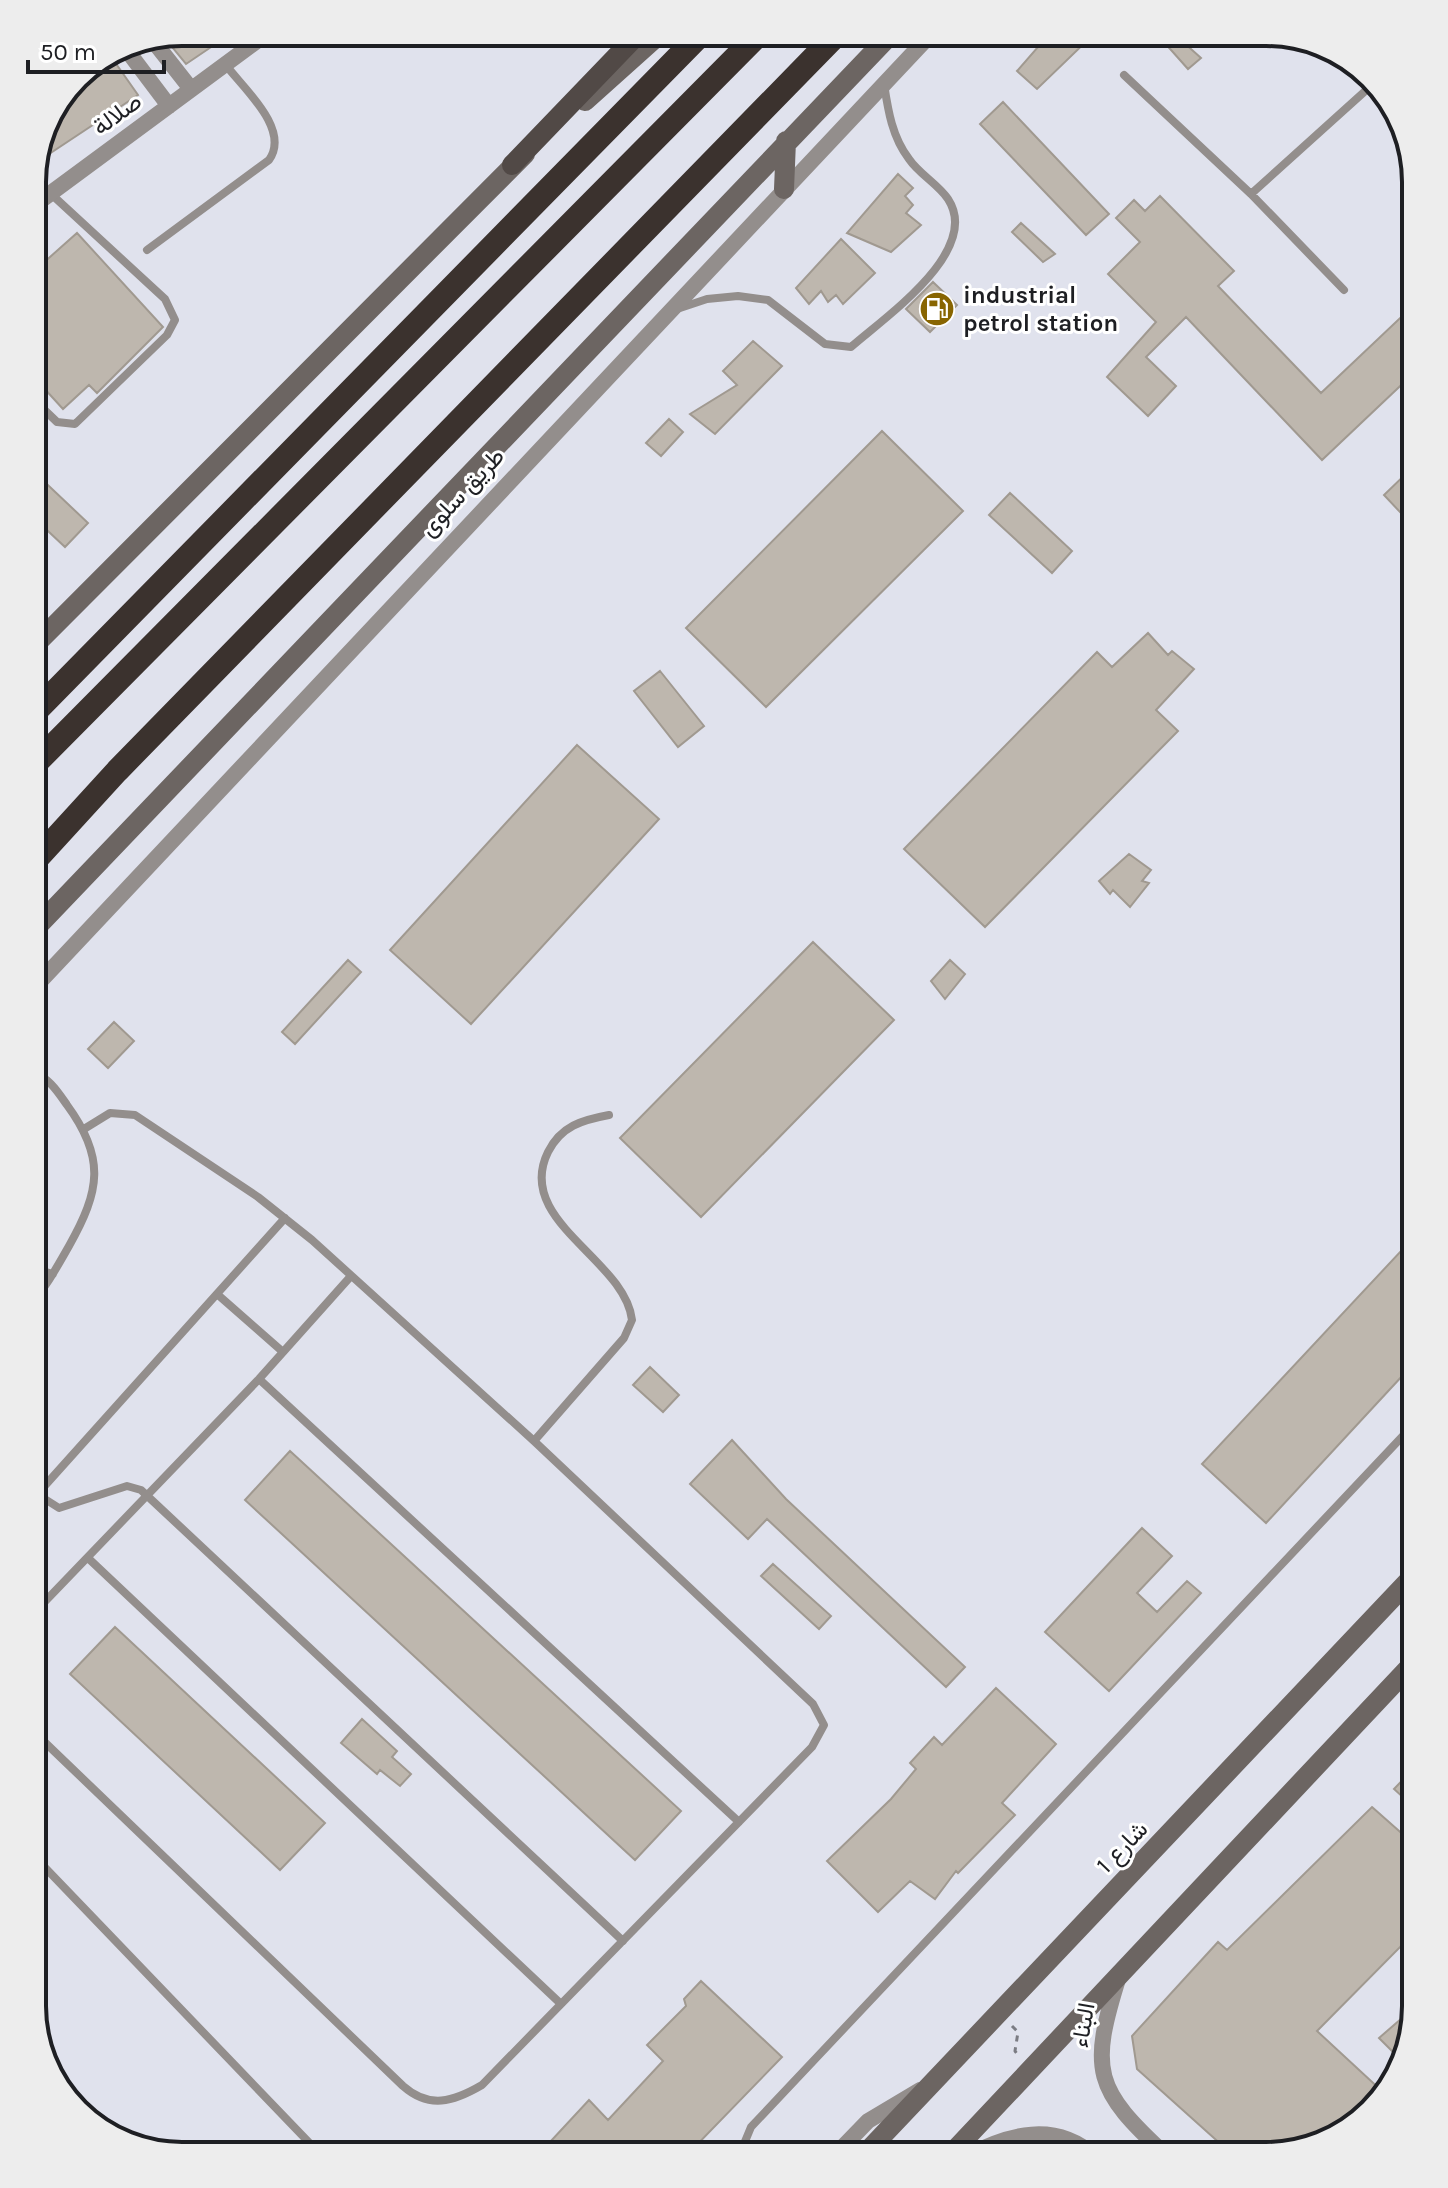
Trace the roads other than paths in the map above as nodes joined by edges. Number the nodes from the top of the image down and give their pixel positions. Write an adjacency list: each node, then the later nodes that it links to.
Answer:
1 (249, 46): 11 (street, صلالة)
2 (627, 46): 18 (main road)
3 (646, 46): 18 (main road)
4 (689, 46): 28 (highway)
5 (747, 46): 29 (highway)
6 (825, 46): 30 (highway)
7 (879, 46): 17 (main road, طريق سلوى)
8 (919, 46): 13 (street, طريق سلوى)
9 (159, 49): 14 (street)
10 (131, 56): 16 (street)
11 (225, 63): 14 (street, صلالة); 23 (lane)
12 (1124, 75): 21 (lane)
13 (883, 82): 19 (street, طريق سلوى); 25 (lane)
14 (191, 89): 16 (street, صلالة)
15 (1366, 90): 21 (lane)
16 (169, 106): 20 (street, صلالة)
17 (786, 141): 19 (main road); 31 (main road, طريق سلوى)
18 (512, 165): 27 (main road)
19 (784, 189): 25 (street, طريق سلوى)
20 (50, 193): 22 (street, صلالة); 26 (lane)
21 (1251, 194): 24 (lane)
22 (46, 196)
23 (147, 250)
24 (1344, 290)
25 (669, 312): 32 (street, طريق سلوى)
26 (46, 411)
27 (46, 634)
28 (46, 701)
29 (46, 753)
30 (46, 849)
31 (46, 917)
32 (46, 975)
33 (46, 1085): 35 (lane)
34 (609, 1115): 45 (lane)
35 (84, 1129): 36 (lane); 38 (lane)
36 (285, 1218): 39 (lane); 41 (lane)
37 (46, 1272): 38 (lane)
38 (53, 1274): 40 (lane)
39 (351, 1276): 42 (lane); 45 (lane)
40 (46, 1283)
41 (217, 1294): 42 (lane); 46 (lane)
42 (283, 1352): 43 (lane)
43 (259, 1379): 47 (lane); 54 (lane)
44 (1402, 1437): 61 (lane)
45 (534, 1441): 54 (lane)
46 (46, 1484)
47 (147, 1495): 48 (lane); 49 (lane); 56 (lane)
48 (46, 1502)
49 (88, 1558): 51 (lane); 58 (lane)
50 (1402, 1588): 59 (main road, شارع 1)
51 (46, 1601)
52 (1402, 1675): 57 (main road)
53 (46, 1743): 58 (lane)
54 (739, 1822): 56 (lane)
55 (46, 1869): 60 (lane)
56 (623, 1941): 58 (lane)
57 (1119, 1976): 64 (main road); 67 (street, البناء)
58 (561, 2004)
59 (929, 2086): 62 (street); 63 (main road, شارع 1)
60 (309, 2142)
61 (745, 2142)
62 (848, 2142)
63 (876, 2142)
64 (962, 2142)
65 (1001, 2142): 66 (street)
66 (1072, 2142)
67 (1152, 2142)

